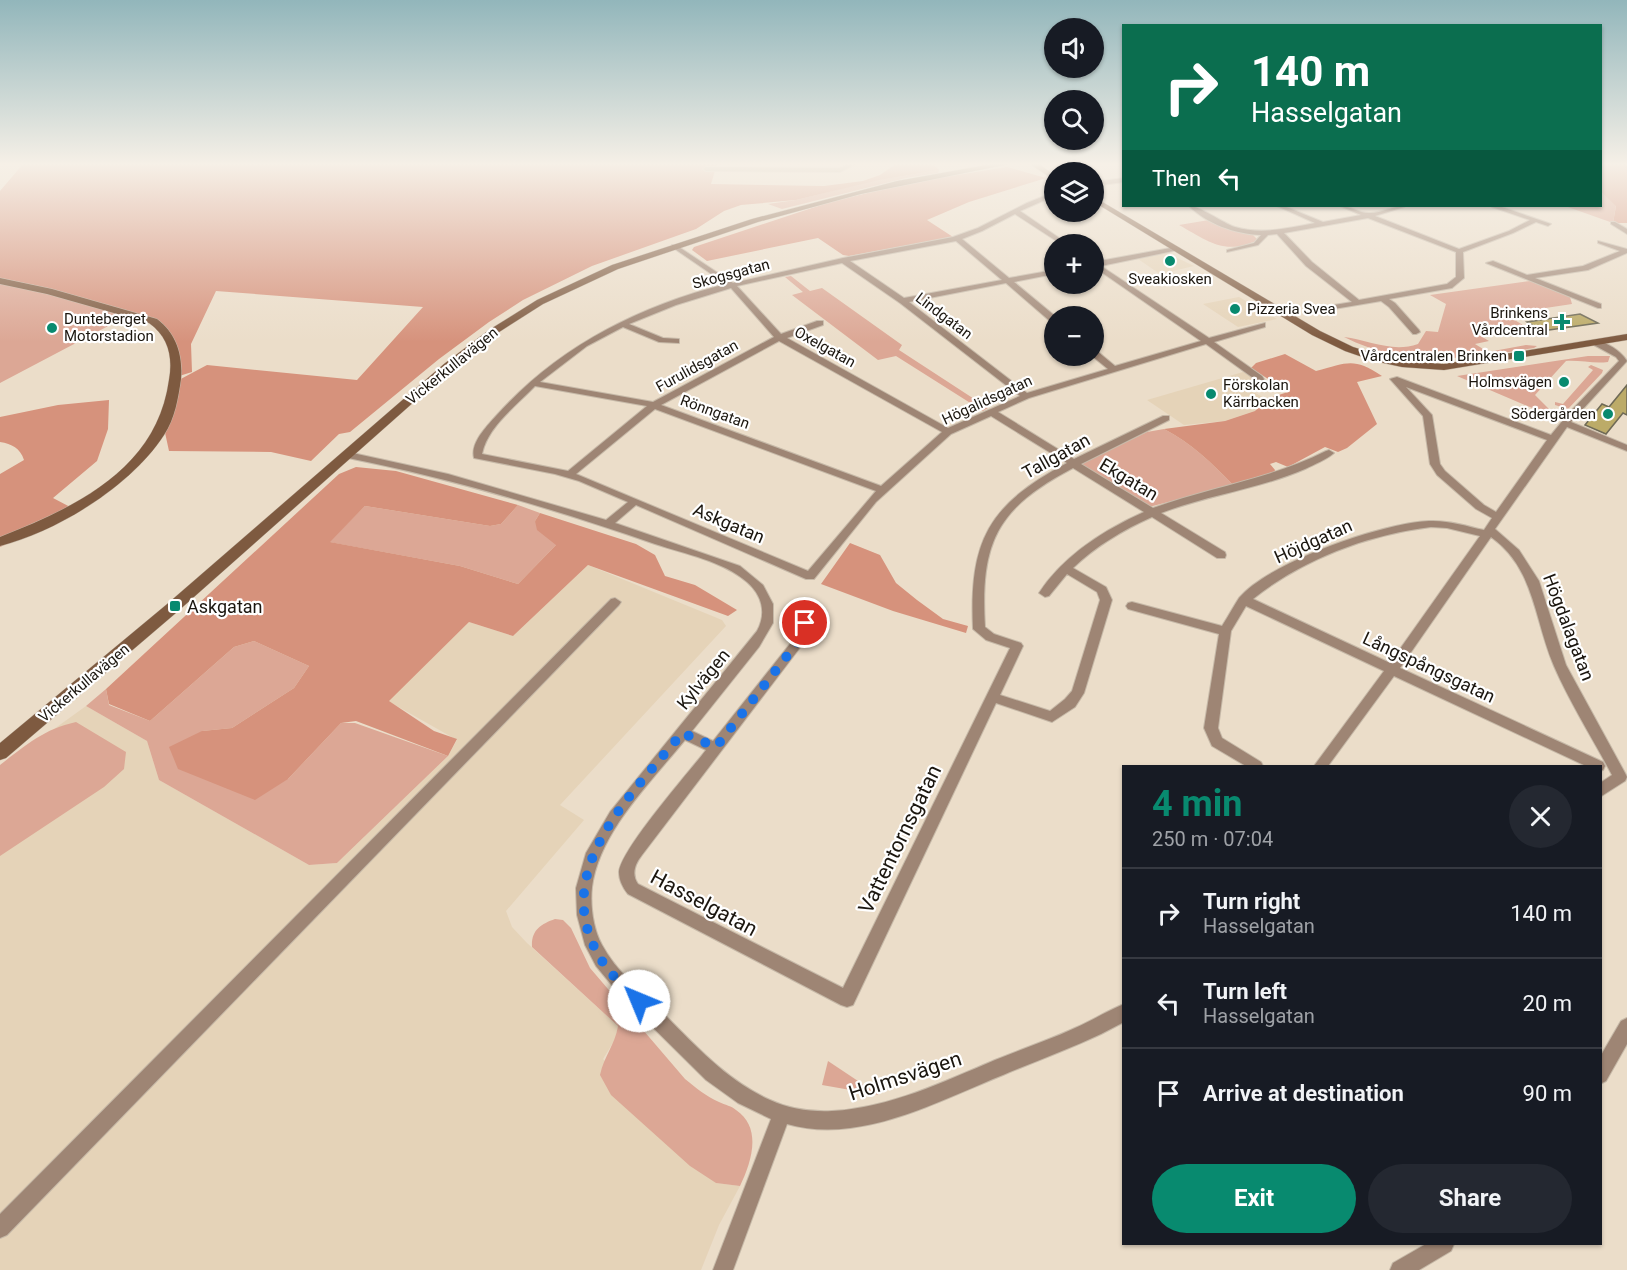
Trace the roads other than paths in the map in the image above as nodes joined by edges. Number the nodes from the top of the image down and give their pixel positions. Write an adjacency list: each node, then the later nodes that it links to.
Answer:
1 (749, 223): 18 (main road, Vickerkullavägen)
2 (989, 223): 16 (street, Skogsgatan)
3 (1034, 223): 13 (street)
4 (1134, 223): 19 (main road)
5 (1223, 223): 14 (street)
6 (1326, 223): 9 (street)
7 (1387, 223): 21 (street)
8 (1528, 223): 21 (street)
9 (1322, 224): 11 (street)
10 (1613, 224): 12 (street)
11 (1280, 232): 14 (street); 34 (street)
12 (1627, 232)
13 (1050, 234)
14 (1265, 235): 20 (street)
15 (1616, 235): 22 (street)
16 (957, 238): 23 (street, Skogsgatan); 29 (street)
17 (1600, 242): 22 (street)
18 (674, 246): 31 (street, Oxelgatan); 60 (main road, Vickerkullavägen)
19 (1176, 249): 24 (street); 46 (main road)
20 (1229, 250)
21 (1459, 250): 32 (street)
22 (1625, 251): 28 (street)
23 (843, 260): 31 (street, Skogsgatan); 33 (street, Lindgatan)
24 (1104, 262)
25 (1490, 263): 28 (street)
26 (1104, 271): 45 (street)
27 (1044, 274): 29 (street)
28 (1528, 277): 35 (street)
29 (1007, 280): 33 (street); 37 (street)
30 (0, 281): 70 (main road)
31 (733, 286): 39 (street, Skogsgatan); 42 (street, Oxelgatan)
32 (1383, 299): 34 (street); 41 (street)
33 (903, 301): 51 (street, Lindgatan)
34 (1358, 303): 36 (street)
35 (1598, 306)
36 (1319, 310)
37 (1044, 311)
38 (820, 323): 42 (street, Furulidsgatan)
39 (622, 324): 44 (street); 49 (street, Skogsgatan)
40 (1262, 325): 45 (street, Högalidsgatan)
41 (1416, 332)
42 (778, 337): 52 (street, Furulidsgatan); 56 (street, Oxelgatan)
43 (1627, 337): 46 (main road)
44 (676, 341)
45 (1206, 341): 48 (street, Högalidsgatan); 50 (street)
46 (1597, 343): 55 (street)
47 (1104, 361): 48 (street)
48 (1113, 369): 51 (street, Högalidsgatan)
49 (532, 383): 52 (street, Rönngatan); 61 (street, Skogsgatan)
50 (1265, 387)
51 (1026, 396): 53 (street, Högalidsgatan)
52 (654, 405): 63 (street, Furulidsgatan); 64 (street, Rönngatan)
53 (990, 412): 56 (street, Högalidsgatan); 62 (street, Ekgatan)
54 (1167, 417): 62 (street, Tallgatan)
55 (1566, 423): 57 (street); 58 (street)
56 (948, 432): 64 (street, Högalidsgatan)
57 (1553, 439): 67 (street); 67 (street)
58 (1627, 448)
59 (1329, 453): 66 (street)
60 (348, 454): 68 (street, Kylvägen); 84 (main road, Vickerkullavägen)
61 (477, 454): 63 (street, Askgatan)
62 (1072, 464): 66 (street, Ekgatan); 81 (street, Tallgatan)
63 (570, 474): 65 (street, Askgatan)
64 (882, 490): 73 (street, Högalidsgatan)
65 (635, 501): 68 (street); 73 (street, Askgatan)
66 (1152, 512): 71 (street, Ekgatan); 72 (street)
67 (1499, 518): 69 (street)
68 (608, 524): 82 (street, Kylvägen)
69 (1489, 532): 75 (street, Höjdgatan); 80 (street); 89 (street, Högdalagatan)
70 (0, 542)
71 (1221, 555)
72 (1066, 569): 74 (street); 81 (street)
73 (810, 576)
74 (1045, 594)
75 (1244, 600): 79 (street, Höjdgatan); 80 (street, Långspångsgatan)
76 (615, 602): 96 (street)
77 (1132, 606): 79 (street)
78 (805, 623): 83 (street, Hasselgatan)
79 (1225, 631): 85 (street, Höjdgatan)
80 (1392, 669): 86 (street); 87 (street, Långspångsgatan)
81 (992, 697): 91 (street, Vattentornsgatan)
82 (682, 733): 83 (street); 95 (street, Kylvägen)
83 (716, 747): 91 (street, Hasselgatan)
84 (0, 753)
85 (1254, 765)
86 (1322, 765)
87 (1595, 765)
88 (1602, 768): 89 (street, Långspångsgatan)
89 (1624, 779): 90 (street)
90 (1602, 790)
91 (847, 999)
92 (1122, 1013): 95 (street, Holmsvägen)
93 (1627, 1027): 94 (street)
94 (1602, 1071)
95 (782, 1114): 98 (street)
96 (0, 1228)
97 (1442, 1245): 99 (street)
98 (723, 1270)
99 (1400, 1270)

